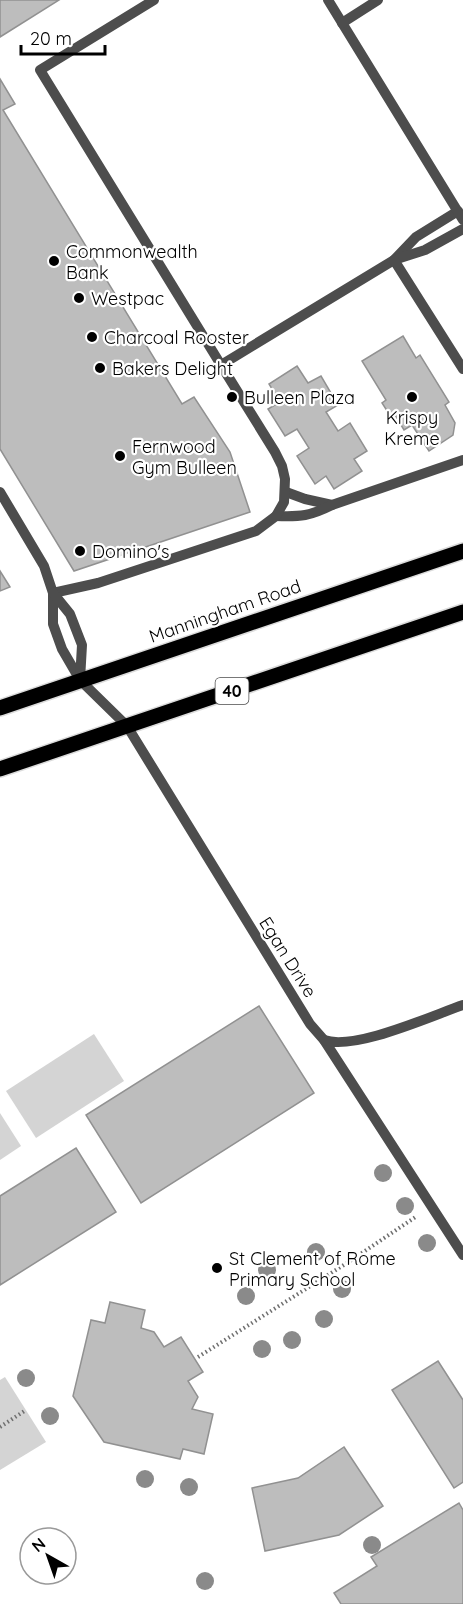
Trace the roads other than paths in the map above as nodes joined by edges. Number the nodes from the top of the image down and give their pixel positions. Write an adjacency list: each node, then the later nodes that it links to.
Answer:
1 (154, 0): 8 (street)
2 (328, 0): 4 (street)
3 (378, 0): 4 (street)
4 (342, 23): 5 (street)
5 (460, 215): 7 (street)
6 (463, 228): 7 (street)
7 (394, 260): 8 (street); 9 (street)
8 (221, 365): 12 (street)
9 (463, 369)
10 (463, 460): 13 (street)
11 (0, 492): 16 (street)
12 (286, 492): 13 (street); 14 (street)
13 (332, 505): 14 (street)
14 (276, 516): 16 (street)
15 (463, 551): 18 (main road, Manningham Road)
16 (53, 593): 18 (street, Egan Drive); 18 (street)
17 (463, 612): 20 (main road, 40)
18 (80, 680): 19 (main road, Manningham Road); 20 (street, Egan Drive)
19 (0, 708)
20 (127, 726): 21 (main road, 40); 23 (street, Egan Drive)
21 (0, 769)
22 (463, 1005): 23 (street)
23 (324, 1040): 24 (street, Egan Drive)
24 (463, 1256)

